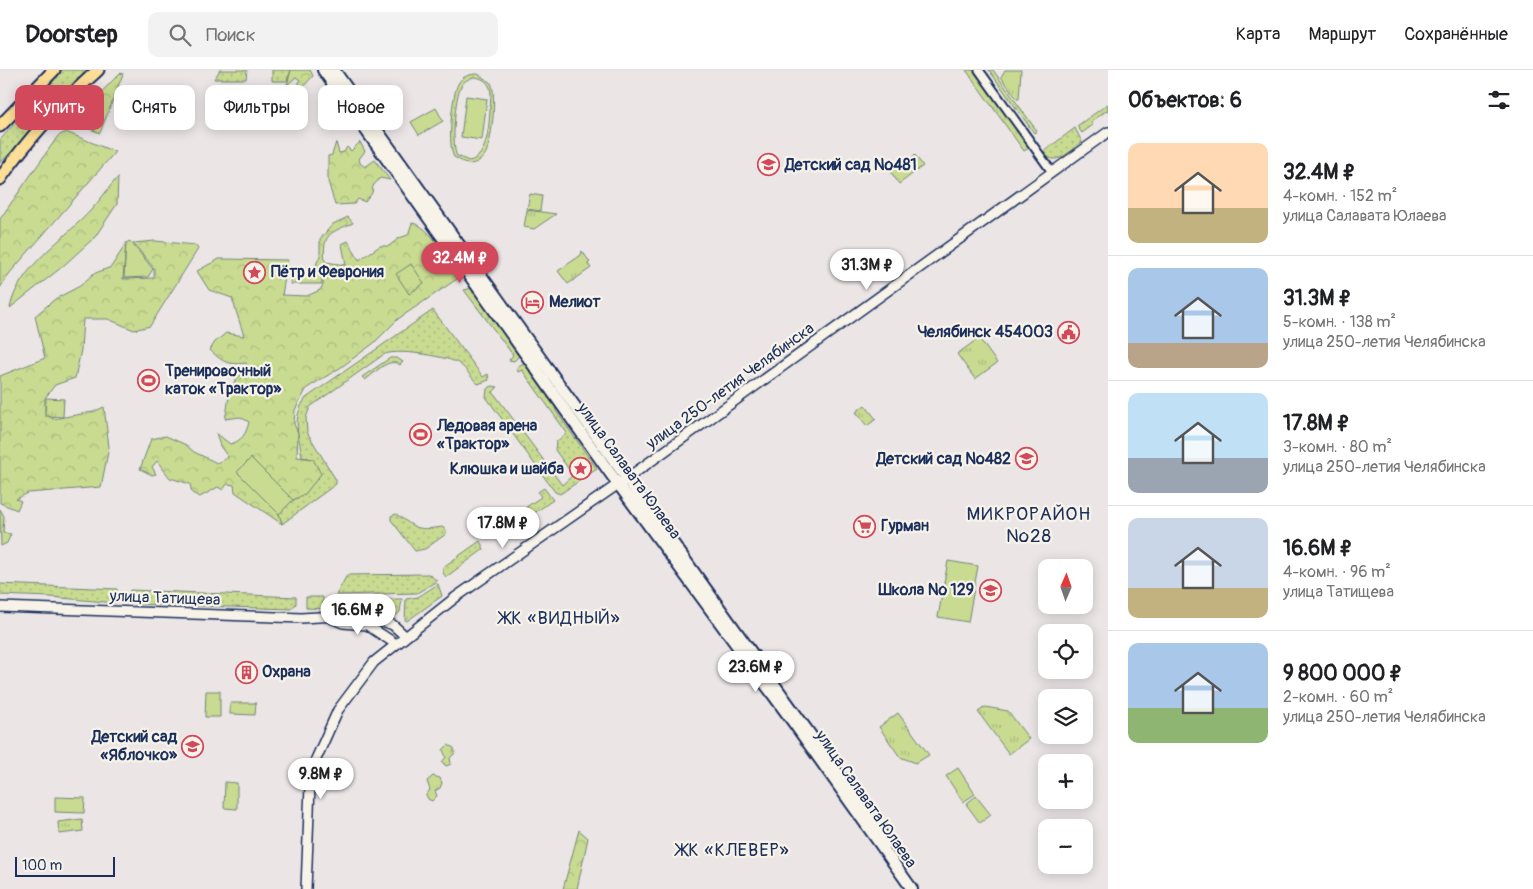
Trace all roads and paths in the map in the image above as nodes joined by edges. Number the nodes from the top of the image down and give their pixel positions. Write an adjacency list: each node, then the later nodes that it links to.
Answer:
1 (54, 70): 6 (main road)
2 (98, 70): 9 (main road)
3 (323, 70): 10 (main road, улица Салавата Юлаева)
4 (334, 70): 10 (main road, улица Салавата Юлаева)
5 (979, 70): 8 (street)
6 (0, 126)
7 (1108, 132): 8 (street, улица 250-летия Челябинска)
8 (1052, 172): 10 (street, улица 250-летия Челябинска)
9 (0, 179)
10 (622, 481): 13 (street, улица 250-летия Челябинска); 16 (main road, улица Салавата Юлаева); 17 (main road, улица Салавата Юлаева)
11 (0, 607): 12 (street, улица Татищева)
12 (329, 616): 13 (street, улица Татищева); 14 (street, улица Татищева)
13 (405, 636): 14 (street, улица 250-летия Челябинска)
14 (396, 644): 15 (street, улица 250-летия Челябинска)
15 (306, 889)
16 (912, 889)
17 (920, 889)

